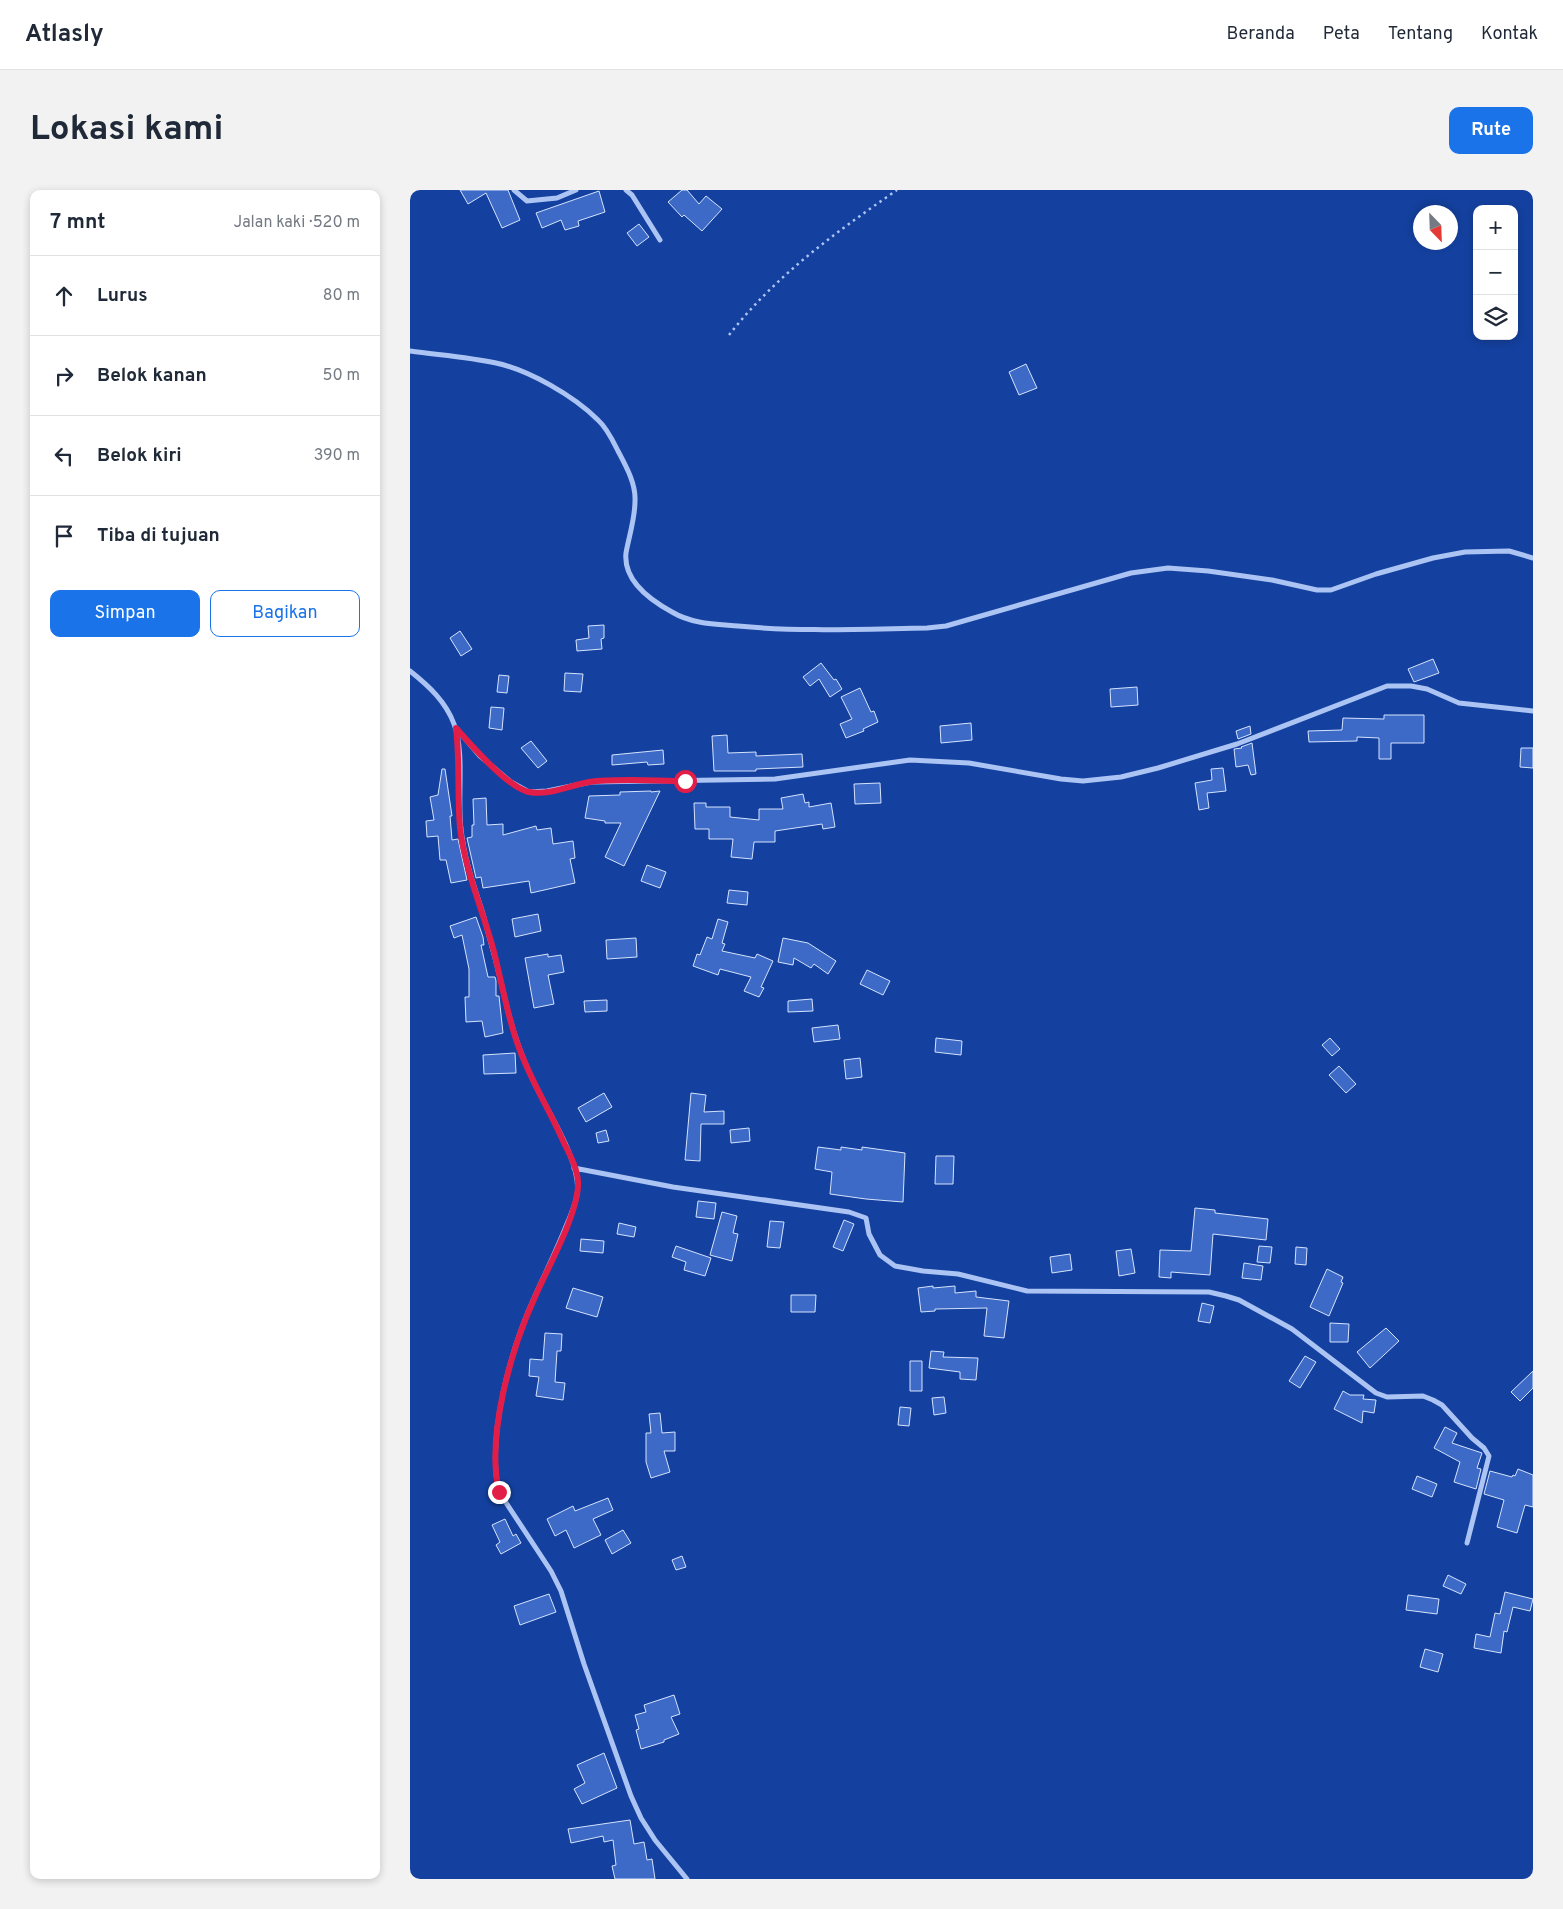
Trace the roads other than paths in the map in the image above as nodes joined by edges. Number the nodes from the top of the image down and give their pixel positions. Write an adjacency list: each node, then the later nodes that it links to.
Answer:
1 (514, 190): 2 (street)
2 (576, 190)
3 (626, 190): 4 (street)
4 (660, 240)
5 (410, 351): 6 (street)
6 (1533, 558)
7 (410, 672): 9 (street)
8 (1533, 711): 9 (street)
9 (456, 728): 10 (street)
10 (574, 1168): 11 (street); 12 (street)
11 (1467, 1543)
12 (687, 1879)

